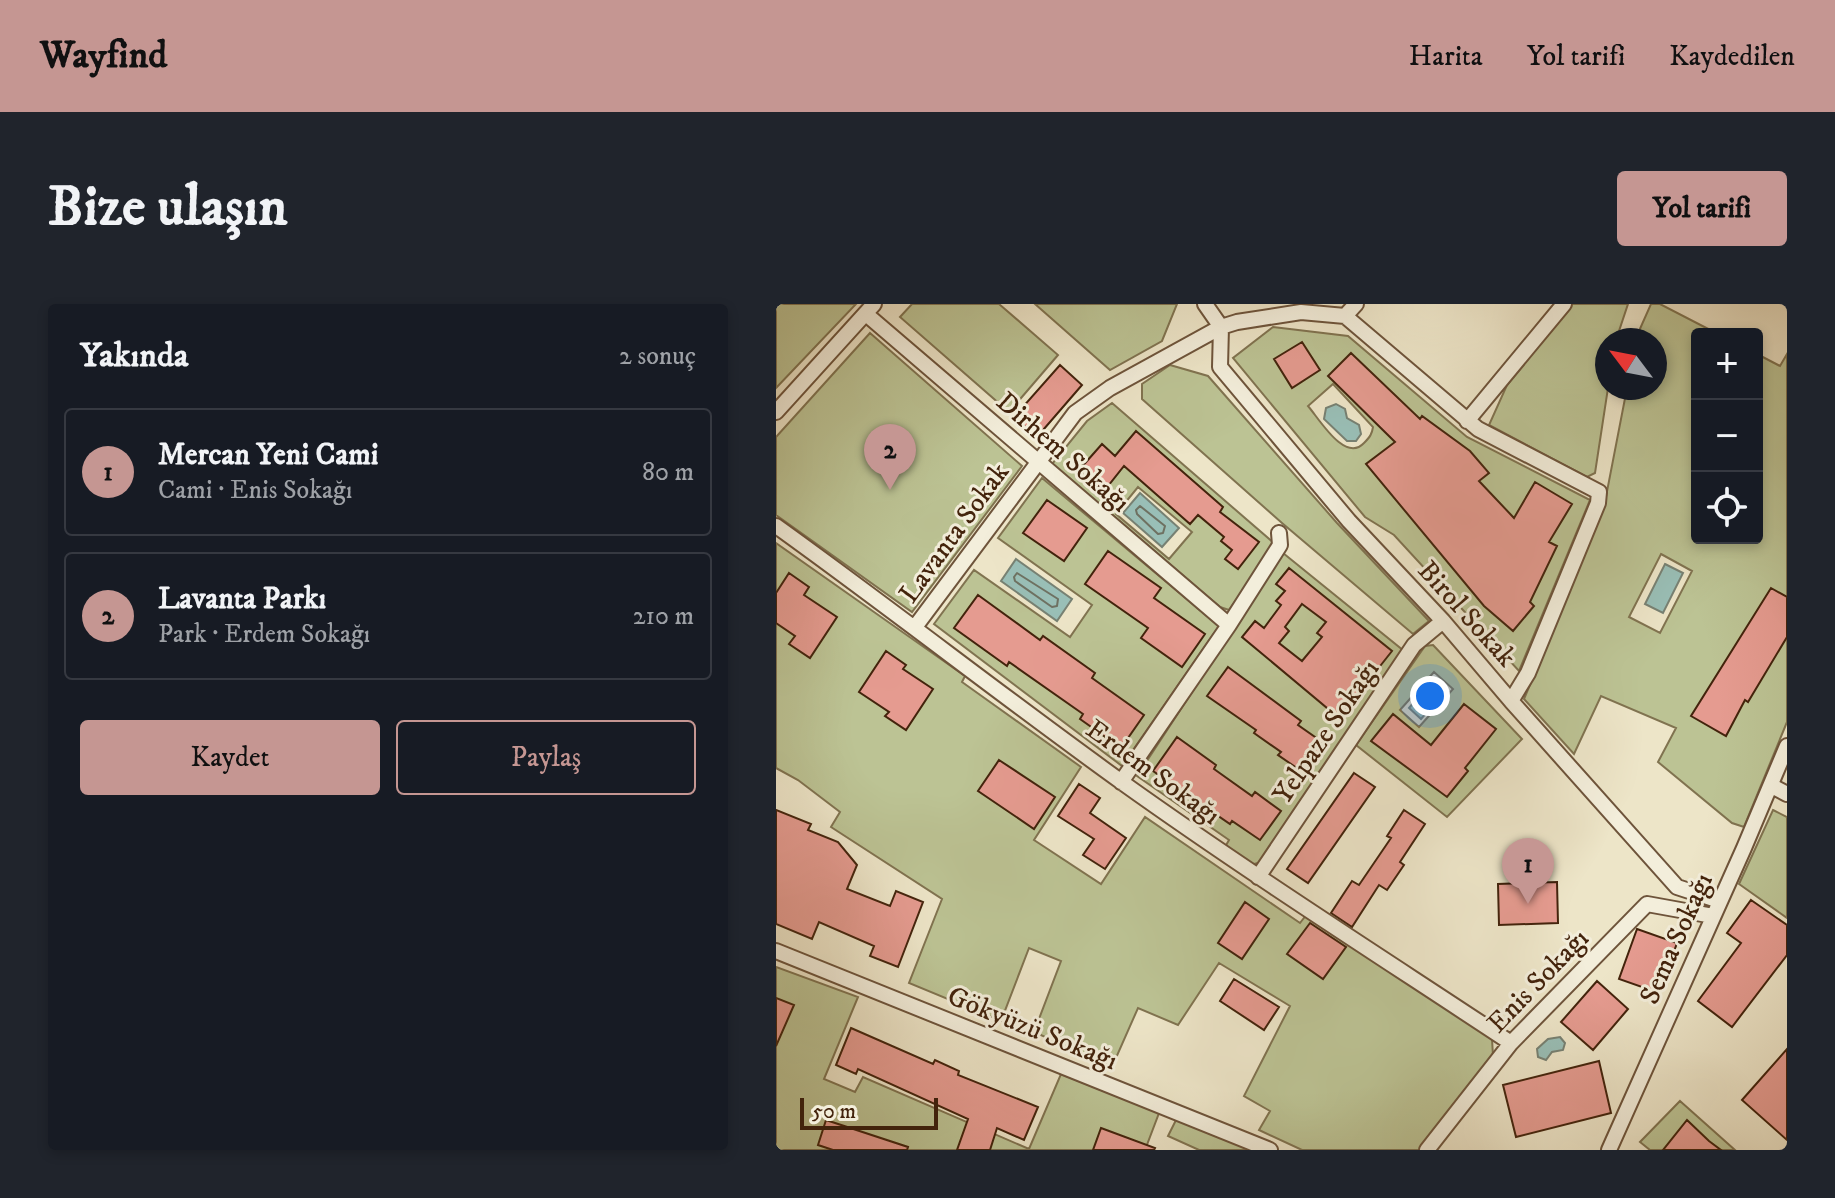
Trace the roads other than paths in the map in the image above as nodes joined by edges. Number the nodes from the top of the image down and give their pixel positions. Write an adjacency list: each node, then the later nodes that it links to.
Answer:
1 (1205, 304): 6 (street)
2 (1356, 304): 5 (street)
3 (1564, 304): 8 (street)
4 (870, 309): 7 (street); 9 (street, Dirhem Sokağı)
5 (1345, 316): 6 (street, Lavanta Sokak); 8 (street)
6 (1221, 327): 9 (street, Lavanta Sokak); 12 (street, Birol Sokak)
7 (776, 412)
8 (1467, 421): 15 (street)
9 (1036, 463): 13 (street, Dirhem Sokağı); 14 (street, Lavanta Sokak)
10 (776, 526): 14 (street, Erdem Sokağı)
11 (1279, 533): 13 (street)
12 (1443, 621): 15 (street, Birol Sokak); 20 (street, Yelpaze Sokağı)
13 (1229, 625): 17 (street)
14 (915, 627): 17 (street, Erdem Sokağı)
15 (1511, 701): 21 (street, Birol Sokak)
16 (1787, 746): 18 (street, Sema Sokağı)
17 (1121, 782): 20 (street, Erdem Sokağı)
18 (1772, 786): 19 (street); 21 (street, Sema Sokağı)
19 (1787, 794)
20 (1258, 877): 24 (street, Erdem Sokağı)
21 (1720, 901): 22 (street, Sema Sokağı)
22 (1713, 916): 24 (street, Enis Sokağı); 27 (street, Sema Sokağı)
23 (776, 951): 25 (street, Gökyüzü Sokağı)
24 (1511, 1043): 26 (street, Enis Sokağı)
25 (1270, 1150)
26 (1427, 1150)
27 (1609, 1150)

